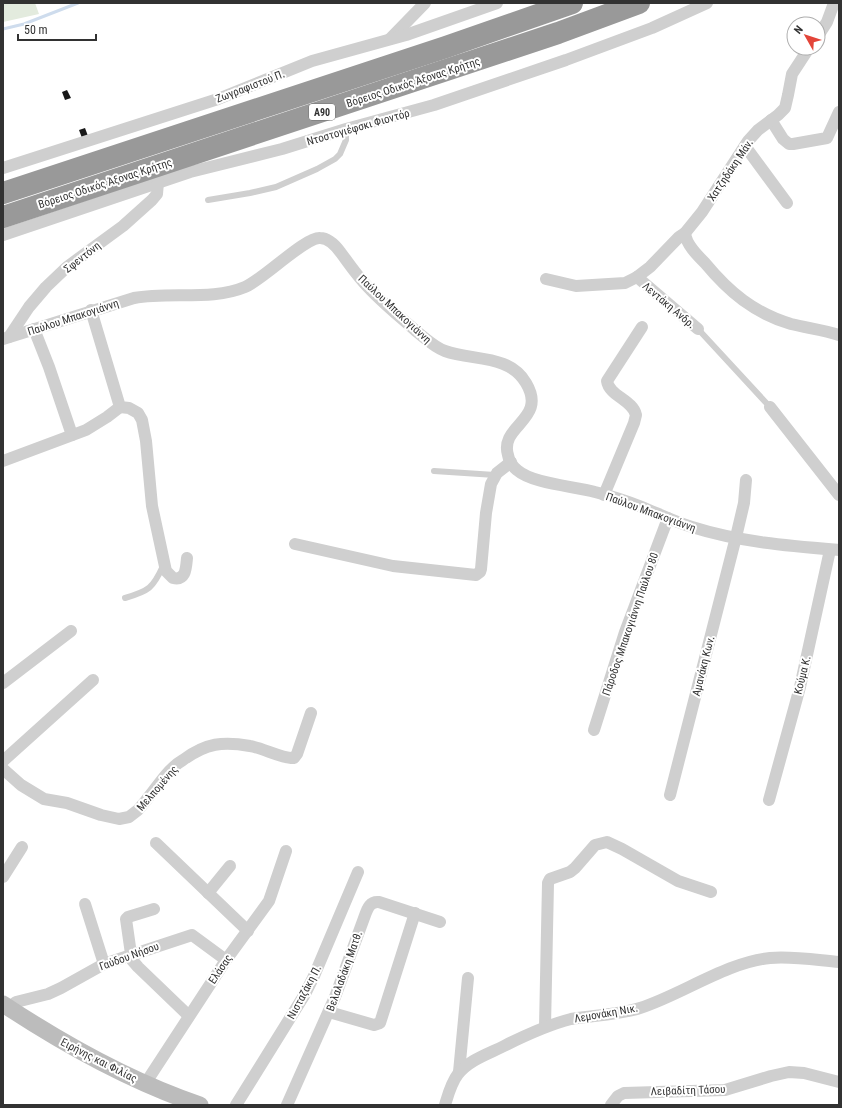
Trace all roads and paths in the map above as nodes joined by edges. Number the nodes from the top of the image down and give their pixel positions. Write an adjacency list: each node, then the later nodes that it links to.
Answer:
1 (425, 3): 8 (street)
2 (497, 3): 8 (street, Ζωγραφιστού Π.)
3 (572, 3): 16 (highway, Βόρειος Οδικός Άξονας Κρήτης / Α90)
4 (639, 3): 19 (highway, Βόρειος Οδικός Άξονας Κρήτης / Α90)
5 (707, 3): 12 (street, Ντοστογιέφσκι Φιοντόρ)
6 (834, 3): 7 (street)
7 (826, 24)
8 (389, 40): 14 (street, Ζωγραφιστού Π.)
9 (804, 56): 11 (street, Χατζηδάκη Μάν.)
10 (839, 112): 11 (street)
11 (771, 120): 13 (street, Χατζηδάκη Μάν.)
12 (346, 129): 15 (street, Ντοστογιέφσκι Φιοντόρ); 17 (lane)
13 (745, 146): 18 (street); 20 (street, Χατζηδάκη Μάν.)
14 (3, 168)
15 (158, 182): 21 (street, Ντοστογιέφσκι Φιοντόρ); 29 (street, Σφεντόνη)
16 (3, 193)
17 (208, 200)
18 (787, 203)
19 (3, 216)
20 (685, 233): 22 (street, Λεντάκη Ανδρ.); 28 (street)
21 (3, 235)
22 (636, 277): 23 (street); 27 (street, Λεντάκη Ανδρ.)
23 (546, 279)
24 (91, 310): 26 (street, Παύλου Μπακογιάννη); 30 (street); 34 (street, Παύλου Μπακογιάννη)
25 (642, 327): 38 (street)
26 (34, 329): 29 (street, Παύλου Μπακογιάννη); 32 (street)
27 (698, 330): 31 (lane, Λεντάκη Ανδρ.)
28 (839, 335)
29 (6, 338)
30 (120, 407): 32 (street); 45 (street)
31 (770, 407): 39 (street, Λεντάκη Ανδρ.)
32 (72, 435): 33 (street)
33 (3, 461)
34 (511, 462): 36 (street); 38 (street, Παύλου Μπακογιάννη)
35 (434, 471): 36 (lane)
36 (495, 475): 42 (street)
37 (746, 480): 41 (street, Αμανάκη Κων.)
38 (604, 495): 40 (street, Παύλου Μπακογιάννη)
39 (839, 495)
40 (668, 518): 41 (street, Παύλου Μπακογιάννη); 51 (street, Πάροδος Μπακογιάννη Παύλου 80)
41 (736, 537): 43 (street, Παύλου Μπακογιάννη); 54 (street, Αμανάκη Κων.)
42 (295, 544)
43 (834, 550): 55 (street, Κούμα Κ.)
44 (187, 558): 45 (street)
45 (164, 563): 46 (lane)
46 (125, 598)
47 (71, 631): 49 (street)
48 (93, 680): 52 (street)
49 (3, 683)
50 (311, 713): 53 (street, Μελπομένης)
51 (594, 730)
52 (3, 761)
53 (3, 769)
54 (670, 795)
55 (768, 800)
56 (156, 843): 63 (street)
57 (22, 847): 61 (street)
58 (286, 851): 68 (street, Ελάσας)
59 (230, 866): 63 (street)
60 (358, 872): 82 (street, Νισταζάκη Π.)
61 (3, 877)
62 (711, 892): 77 (street)
63 (208, 893): 68 (street)
64 (85, 904): 72 (street)
65 (154, 908): 69 (street)
66 (414, 913): 67 (street, Βελαλαδάκη Ματθ.); 75 (street, Βελαλαδάκη Ματθ.); 75 (street)
67 (440, 922)
68 (248, 931): 70 (street, Ελάσας)
69 (131, 954): 70 (street, Γαύδου Νήσου); 72 (street, Γαύδου Νήσου); 76 (street)
70 (226, 960): 76 (street, Ελάσας)
71 (839, 962): 77 (street, Λεμονάκη Νικ.)
72 (104, 964): 74 (street, Γαύδου Νήσου)
73 (468, 978): 78 (street)
74 (6, 1006): 80 (street, Ειρήνης και Φιλίας)
75 (329, 1012): 83 (street, Βελαλαδάκη Ματθ.)
76 (189, 1016): 80 (street, Ελάσας)
77 (545, 1027): 78 (street, Λεμονάκη Νικ.)
78 (459, 1072): 84 (street, Λεμονάκη Νικ.)
79 (839, 1082): 85 (street, Λειβαδίτη Τάσου)
80 (145, 1084): 81 (street, Ειρήνης και Φιλίας)
81 (200, 1105)
82 (236, 1105)
83 (288, 1105)
84 (446, 1105)
85 (611, 1105)

